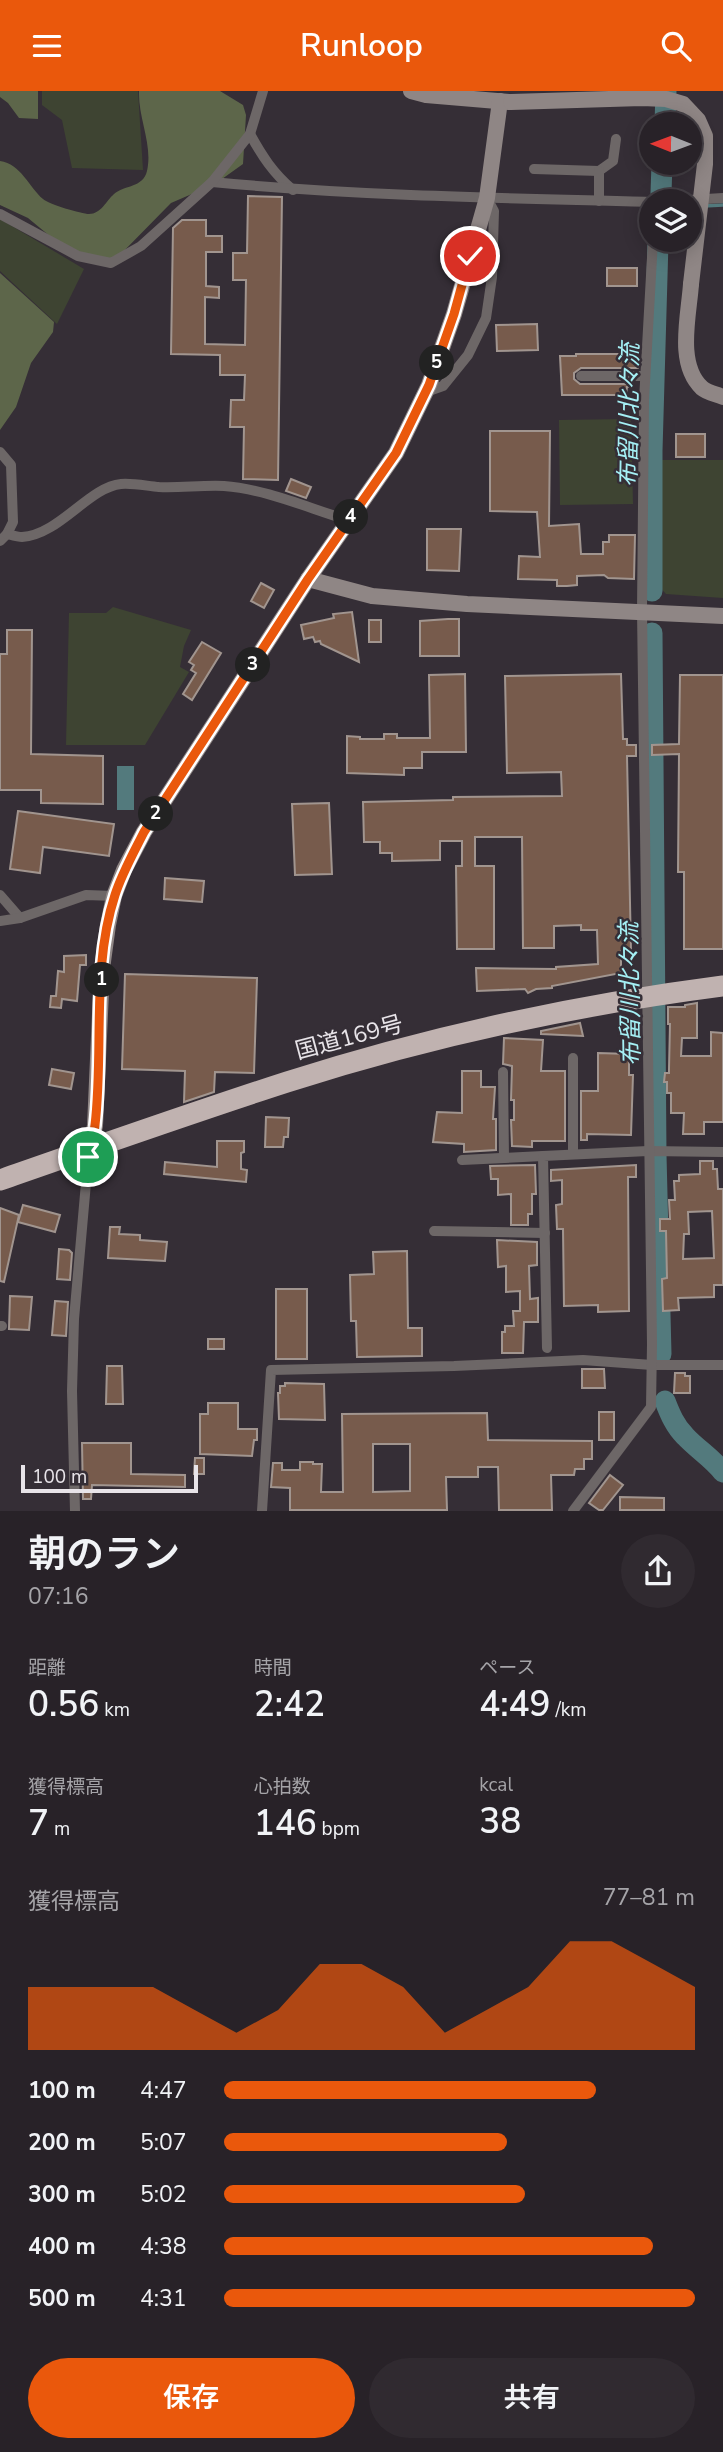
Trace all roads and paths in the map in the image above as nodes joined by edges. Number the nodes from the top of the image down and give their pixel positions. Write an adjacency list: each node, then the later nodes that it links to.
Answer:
1 (263, 91): 4 (street)
2 (411, 91): 3 (street)
3 (504, 98): 10 (street); 20 (street, bridge)
4 (250, 134): 8 (street); 9 (street)
5 (615, 139): 7 (street)
6 (534, 169): 7 (street)
7 (599, 171): 13 (street)
8 (212, 182): 9 (street); 15 (street)
9 (293, 190): 10 (street)
10 (487, 198): 13 (street); 19 (street); 19 (street)
11 (723, 198): 12 (street)
12 (702, 199)
13 (599, 201): 14 (street)
14 (639, 202)
15 (0, 214)
16 (652, 252): 18 (street)
17 (581, 376): 18 (street)
18 (645, 376): 25 (street)
19 (426, 392): 22 (street)
20 (723, 397)
21 (0, 452): 23 (street)
22 (348, 520): 23 (street); 24 (street)
23 (3, 537)
24 (308, 579): 25 (street); 28 (street)
25 (651, 612): 26 (street); 32 (street)
26 (723, 616)
27 (0, 895): 29 (street)
28 (114, 896): 29 (street); 35 (street)
29 (20, 918): 30 (street)
30 (0, 921)
31 (723, 986): 32 (highway, 国道169号)
32 (652, 997): 35 (highway, 国道169号); 36 (street)
33 (573, 1058): 38 (street)
34 (503, 1072): 40 (street)
35 (89, 1149): 42 (highway, 国道169号); 48 (street)
36 (654, 1151): 37 (street); 38 (street); 46 (street)
37 (723, 1152)
38 (573, 1154): 39 (street)
39 (543, 1156): 40 (street); 44 (street)
40 (503, 1158): 41 (street)
41 (462, 1160)
42 (0, 1180)
43 (434, 1231): 44 (street)
44 (545, 1233): 45 (street)
45 (547, 1348)
46 (652, 1365): 47 (street); 49 (street); 50 (street)
47 (723, 1365)
48 (75, 1510)
49 (262, 1510)
50 (573, 1510)

